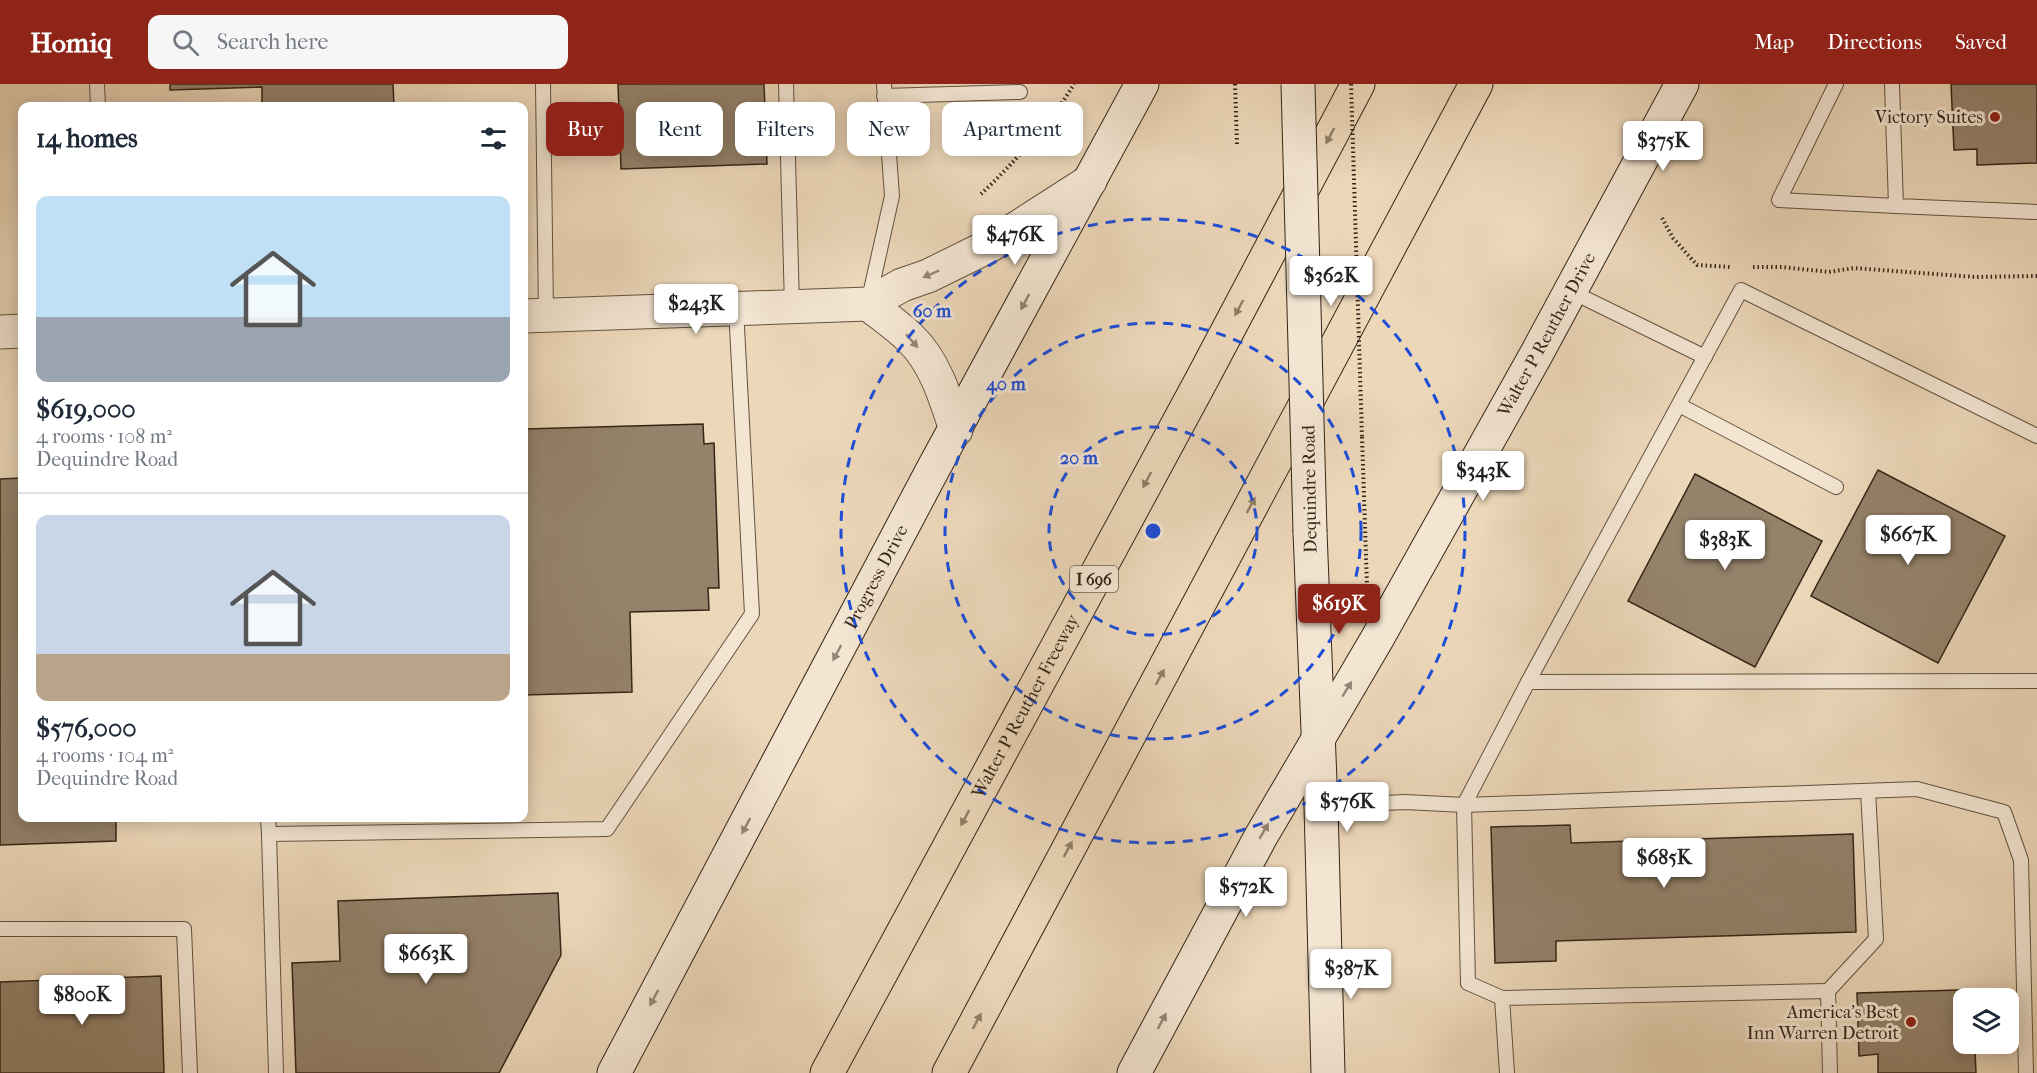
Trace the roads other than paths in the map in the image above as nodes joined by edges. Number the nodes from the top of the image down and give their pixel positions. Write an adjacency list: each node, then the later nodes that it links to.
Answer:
1 (97, 84): 13 (lane)
2 (543, 84): 21 (lane)
3 (786, 84): 19 (lane)
4 (1142, 84): 14 (main road, Progress Drive)
5 (1298, 84): 31 (main road, Dequindre Road, bridge)
6 (1358, 84): 43 (highway, Walter P Reuther Freeway / I 696, one-way to 43)
7 (1476, 84): 44 (highway, one-way to 7)
8 (1682, 84): 17 (main road, Walter P Reuther Drive)
9 (1836, 84): 15 (lane)
10 (1893, 84): 15 (lane)
11 (884, 90): 12 (lane); 18 (lane)
12 (1020, 92)
13 (98, 102)
14 (1090, 181): 18 (main road, one-way to 18); 26 (main road, Progress Drive, one-way to 26)
15 (1896, 206): 16 (lane)
16 (2037, 212)
17 (1570, 291): 24 (lane); 31 (main road, Walter P Reuther Drive, one-way to 17)
18 (868, 303): 19 (main road); 26 (main road, one-way to 26)
19 (792, 306): 20 (main road)
20 (736, 308): 21 (main road); 36 (lane)
21 (535, 315)
22 (18, 331): 23 (main road)
23 (0, 332)
24 (1705, 357): 25 (lane); 27 (lane)
25 (1679, 405): 28 (lane); 30 (lane)
26 (956, 430): 42 (main road, Progress Drive, one-way to 42)
27 (2037, 436)
28 (1836, 487)
29 (2037, 681): 30 (lane)
30 (1528, 682): 33 (lane)
31 (1317, 740): 34 (main road, Dequindre Road); 45 (main road, Walter P Reuther Drive, one-way to 31)
32 (1868, 791): 33 (lane); 38 (lane); 49 (lane)
33 (1464, 805): 34 (lane); 39 (lane)
34 (1321, 806): 46 (main road, Dequindre Road)
35 (268, 822): 36 (lane)
36 (269, 834): 41 (lane)
37 (0, 929): 40 (lane)
38 (1828, 992): 39 (lane); 48 (lane)
39 (1502, 998): 47 (lane)
40 (190, 1073)
41 (276, 1073)
42 (614, 1073)
43 (828, 1073)
44 (949, 1073)
45 (1134, 1073)
46 (1328, 1073)
47 (1507, 1073)
48 (1830, 1073)
49 (2026, 1073)

